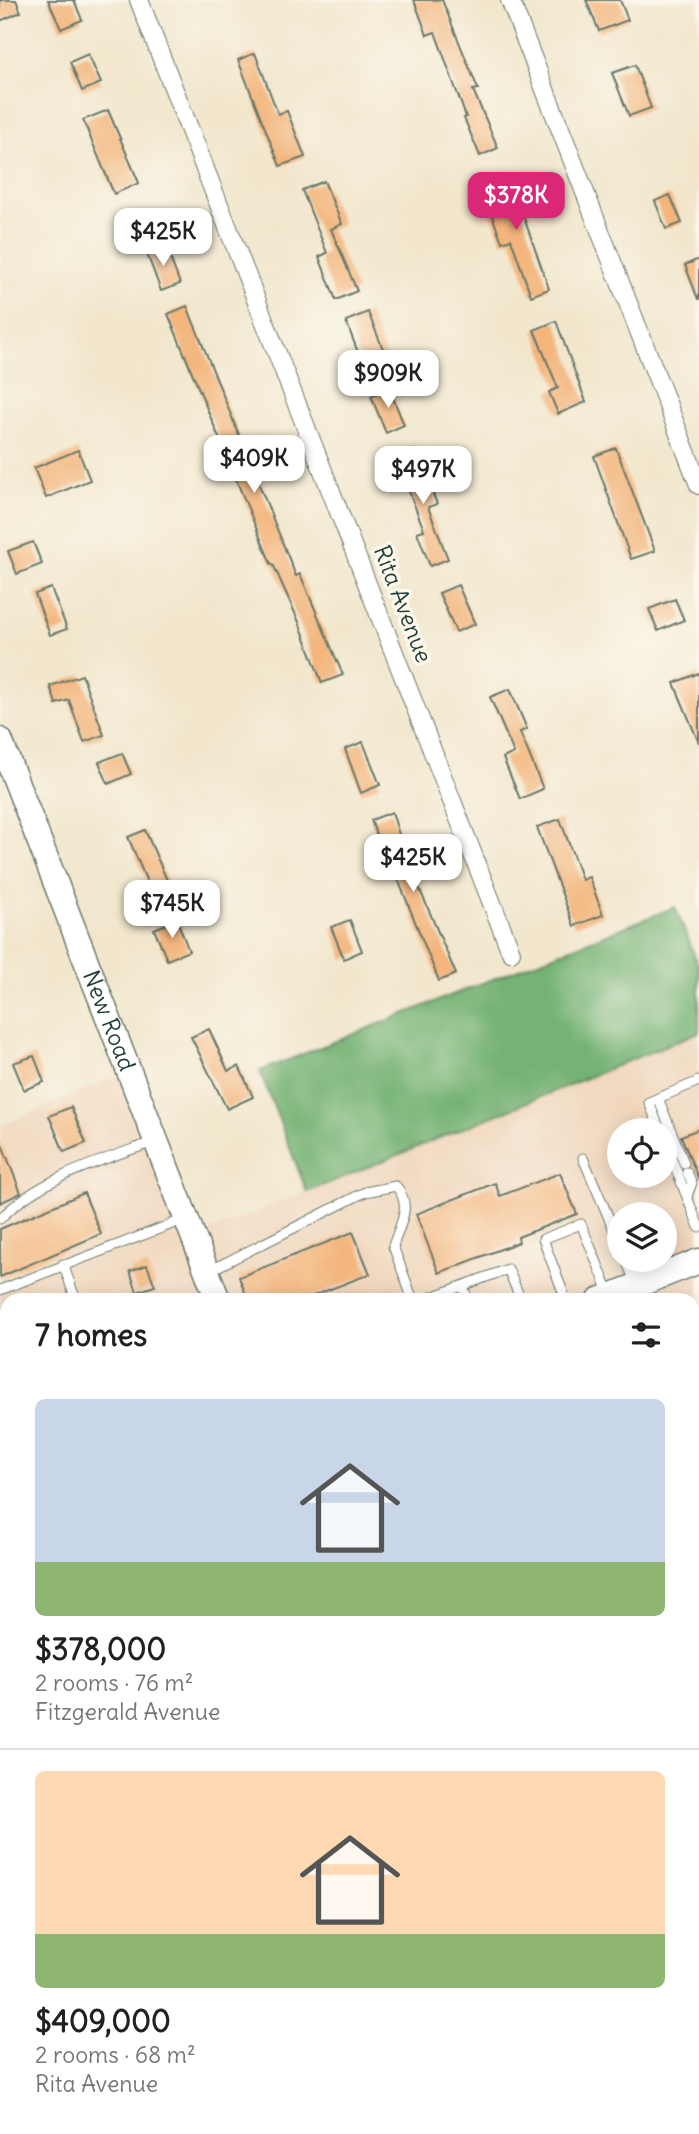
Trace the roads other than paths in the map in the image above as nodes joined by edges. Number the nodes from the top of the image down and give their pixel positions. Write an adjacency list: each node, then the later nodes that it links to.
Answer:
1 (139, 0): 5 (street, Rita Avenue)
2 (510, 0): 3 (street)
3 (699, 485)
4 (0, 740): 9 (street, New Road)
5 (512, 952)
6 (699, 1081): 7 (lane)
7 (658, 1098): 8 (lane); 12 (lane)
8 (655, 1118)
9 (156, 1141): 15 (lane); 16 (street, New Road)
10 (583, 1158): 14 (lane)
11 (677, 1171): 12 (lane)
12 (687, 1196): 13 (lane)
13 (695, 1206): 17 (lane)
14 (607, 1214)
15 (0, 1219)
16 (187, 1219): 19 (lane); 20 (street, New Road)
17 (699, 1227)
18 (699, 1261): 23 (street)
19 (63, 1264): 24 (lane); 25 (lane)
20 (207, 1272): 26 (street, New Road); 27 (lane)
21 (631, 1272): 23 (lane)
22 (463, 1286): 28 (lane); 29 (lane); 30 (lane)
23 (637, 1286): 33 (street)
24 (0, 1290)
25 (73, 1293)
26 (215, 1293)
27 (410, 1293)
28 (444, 1293)
29 (466, 1293)
30 (518, 1293)
31 (563, 1293): 32 (lane)
32 (604, 1293)
33 (619, 1293)

